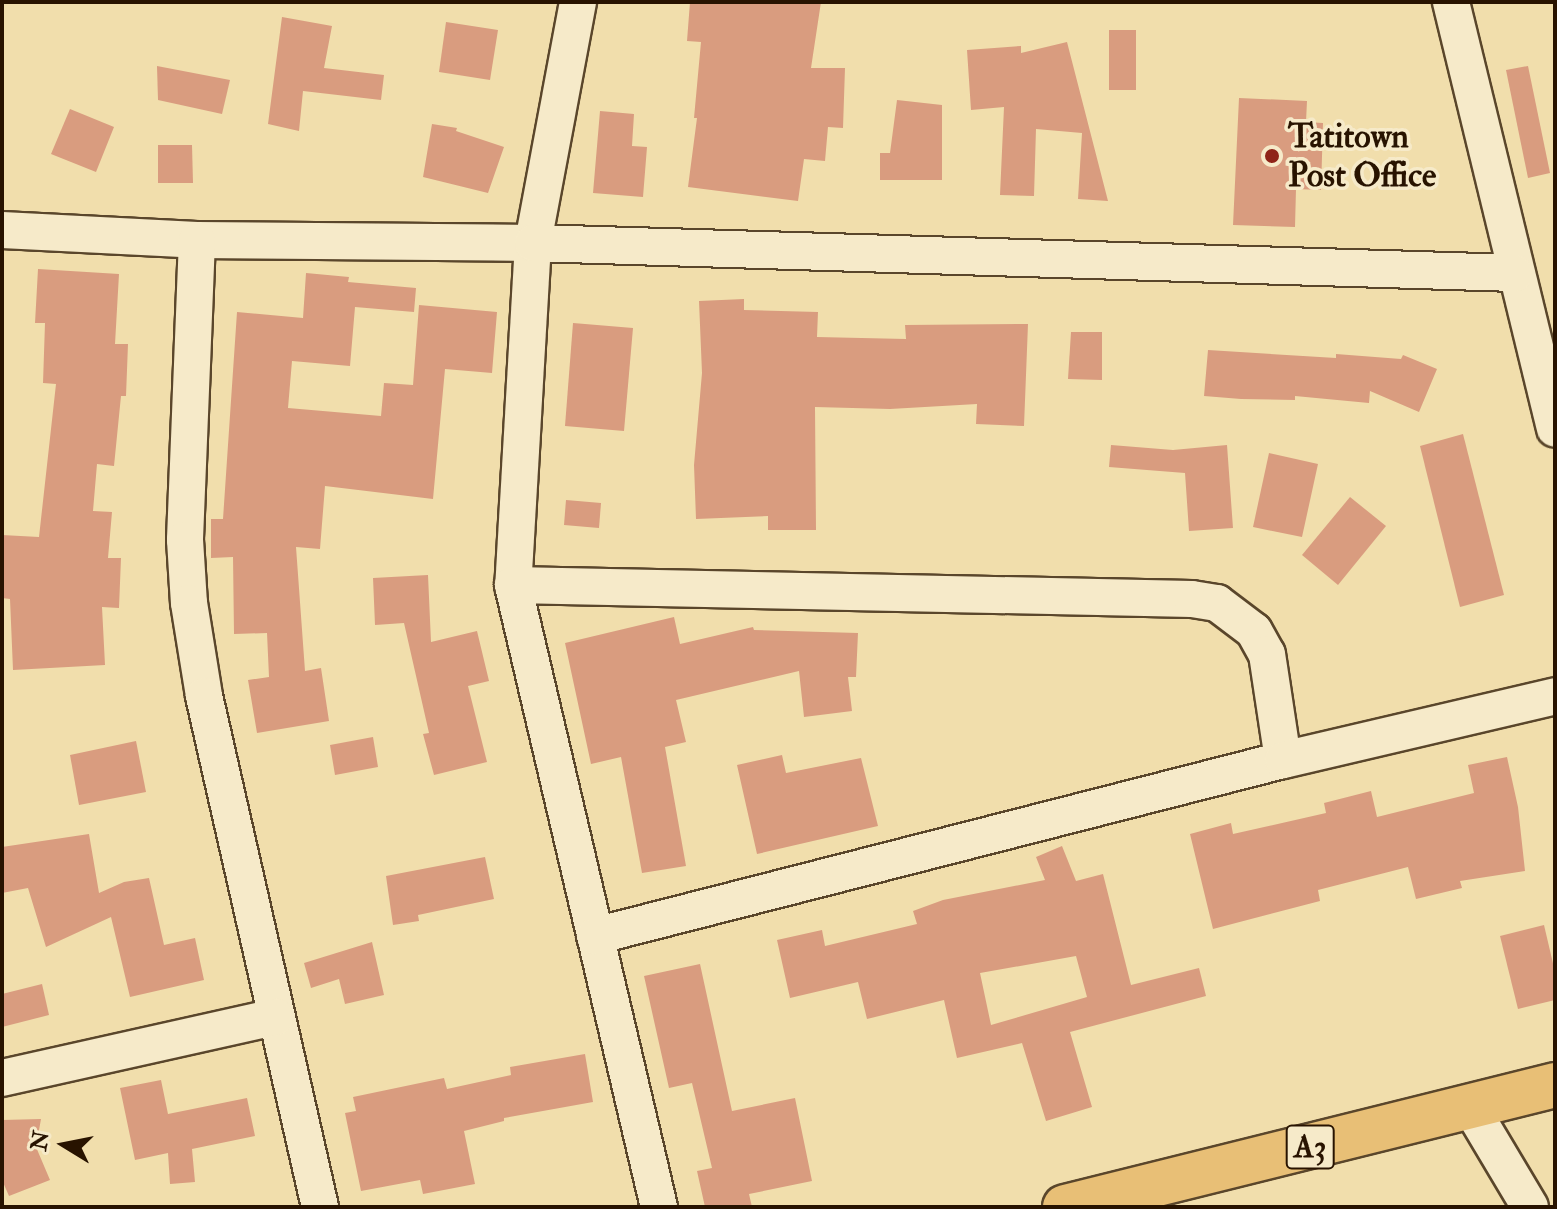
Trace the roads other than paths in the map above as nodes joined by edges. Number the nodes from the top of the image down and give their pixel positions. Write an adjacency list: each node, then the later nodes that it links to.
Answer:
1 (578, 2): 5 (street)
2 (1451, 2): 6 (street)
3 (2, 230): 4 (street)
4 (197, 240): 5 (street); 12 (street)
5 (533, 243): 6 (street); 8 (street)
6 (1515, 273): 7 (street)
7 (1555, 429)
8 (513, 585): 10 (street); 11 (street)
9 (1555, 696): 10 (street)
10 (1283, 760): 11 (street)
11 (595, 936): 17 (street)
12 (275, 1017): 13 (street); 16 (street)
13 (2, 1078)
14 (1555, 1085): 15 (highway, A3)
15 (1471, 1108): 18 (highway, A3); 19 (street)
16 (320, 1207)
17 (659, 1207)
18 (1068, 1207)
19 (1530, 1207)

